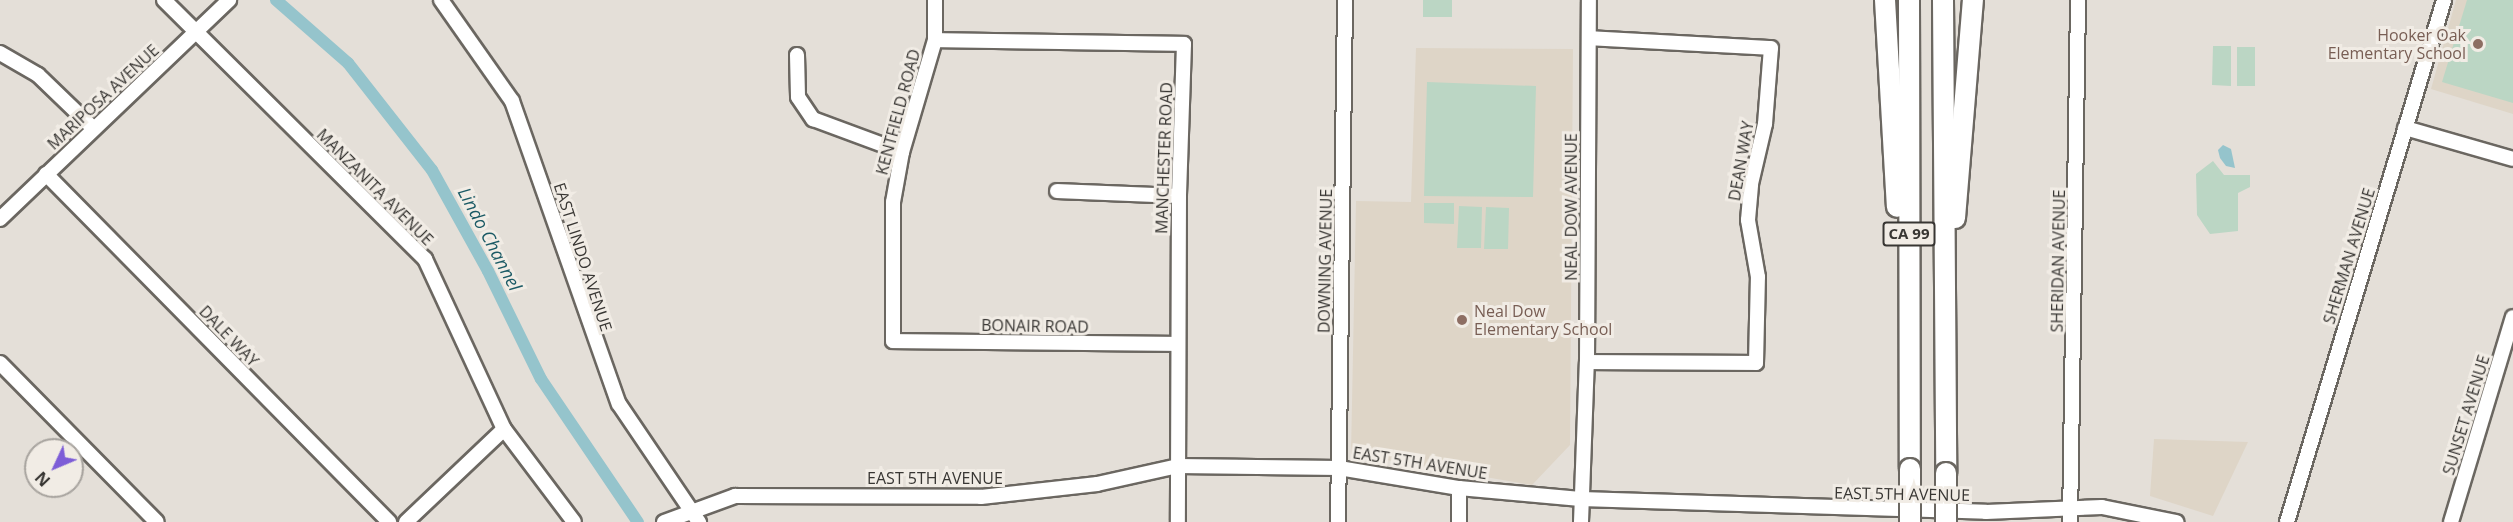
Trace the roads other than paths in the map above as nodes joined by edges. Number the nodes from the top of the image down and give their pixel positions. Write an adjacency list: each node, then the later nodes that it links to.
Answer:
1 (164, 0): 13 (street, MANZANITA AVENUE)
2 (229, 0): 13 (street, MARIPOSA AVENUE)
3 (441, 0): 39 (street, EAST LINDO AVENUE)
4 (935, 0): 15 (street, KENTFIELD ROAD)
5 (1345, 0): 35 (street, DOWNING AVENUE)
6 (1589, 0): 14 (street, NEAL DOW AVENUE)
7 (1886, 0): 26 (highway)
8 (1908, 0): 26 (highway, CA 99)
9 (1943, 0): 27 (highway, CA 99)
10 (1973, 0): 27 (highway)
11 (2078, 0): 38 (street, SHERIDAN AVENUE)
12 (2444, 0): 19 (street, SHERMAN AVENUE)
13 (196, 32): 18 (street, MARIPOSA AVENUE); 33 (street, MANZANITA AVENUE)
14 (1589, 39): 31 (street, NEAL DOW AVENUE); 31 (street, DEAN WAY)
15 (935, 40): 20 (street, KENTFIELD ROAD); 24 (street, MANCHESTER ROAD)
16 (0, 53): 18 (street)
17 (797, 55): 20 (street)
18 (93, 128): 22 (street, MARIPOSA AVENUE)
19 (2405, 128): 21 (street); 54 (street, SHERMAN AVENUE)
20 (902, 152): 29 (street, KENTFIELD ROAD)
21 (2513, 159)
22 (46, 174): 25 (street, MARIPOSA AVENUE); 42 (street, DALE WAY)
23 (1057, 191): 24 (street)
24 (1179, 196): 30 (street, MANCHESTER ROAD)
25 (0, 219)
26 (1909, 284): 50 (highway, CA 99, bridge)
27 (1944, 292): 51 (highway, CA 99, bridge)
28 (2513, 317): 55 (street, SUNSET AVENUE)
29 (893, 341): 30 (street, BONAIR ROAD)
30 (1177, 344): 34 (street, MANCHESTER ROAD)
31 (1587, 362): 37 (street, NEAL DOW AVENUE)
32 (0, 363): 41 (street)
33 (504, 429): 43 (street); 44 (street, MANZANITA AVENUE)
34 (1178, 466): 35 (street, EAST 5TH AVENUE); 39 (street, EAST 5TH AVENUE); 46 (street, MANCHESTER ROAD)
35 (1339, 468): 36 (street, EAST 5TH AVENUE); 47 (street, DOWNING AVENUE)
36 (1459, 488): 37 (street, EAST 5TH AVENUE); 48 (street)
37 (1581, 500): 38 (street, EAST 5TH AVENUE); 49 (street, NEAL DOW AVENUE)
38 (2071, 506): 52 (street, SHERIDAN AVENUE); 53 (street, EAST 5TH AVENUE)
39 (689, 511): 40 (street, EAST 5TH AVENUE); 45 (street, EAST LINDO AVENUE)
40 (667, 520)
41 (157, 522)
42 (389, 522)
43 (406, 522)
44 (574, 522)
45 (699, 522)
46 (1178, 522)
47 (1338, 522)
48 (1459, 522)
49 (1581, 522)
50 (1910, 522)
51 (1946, 522)
52 (2070, 522)
53 (2176, 522)
54 (2287, 522)
55 (2451, 522)

